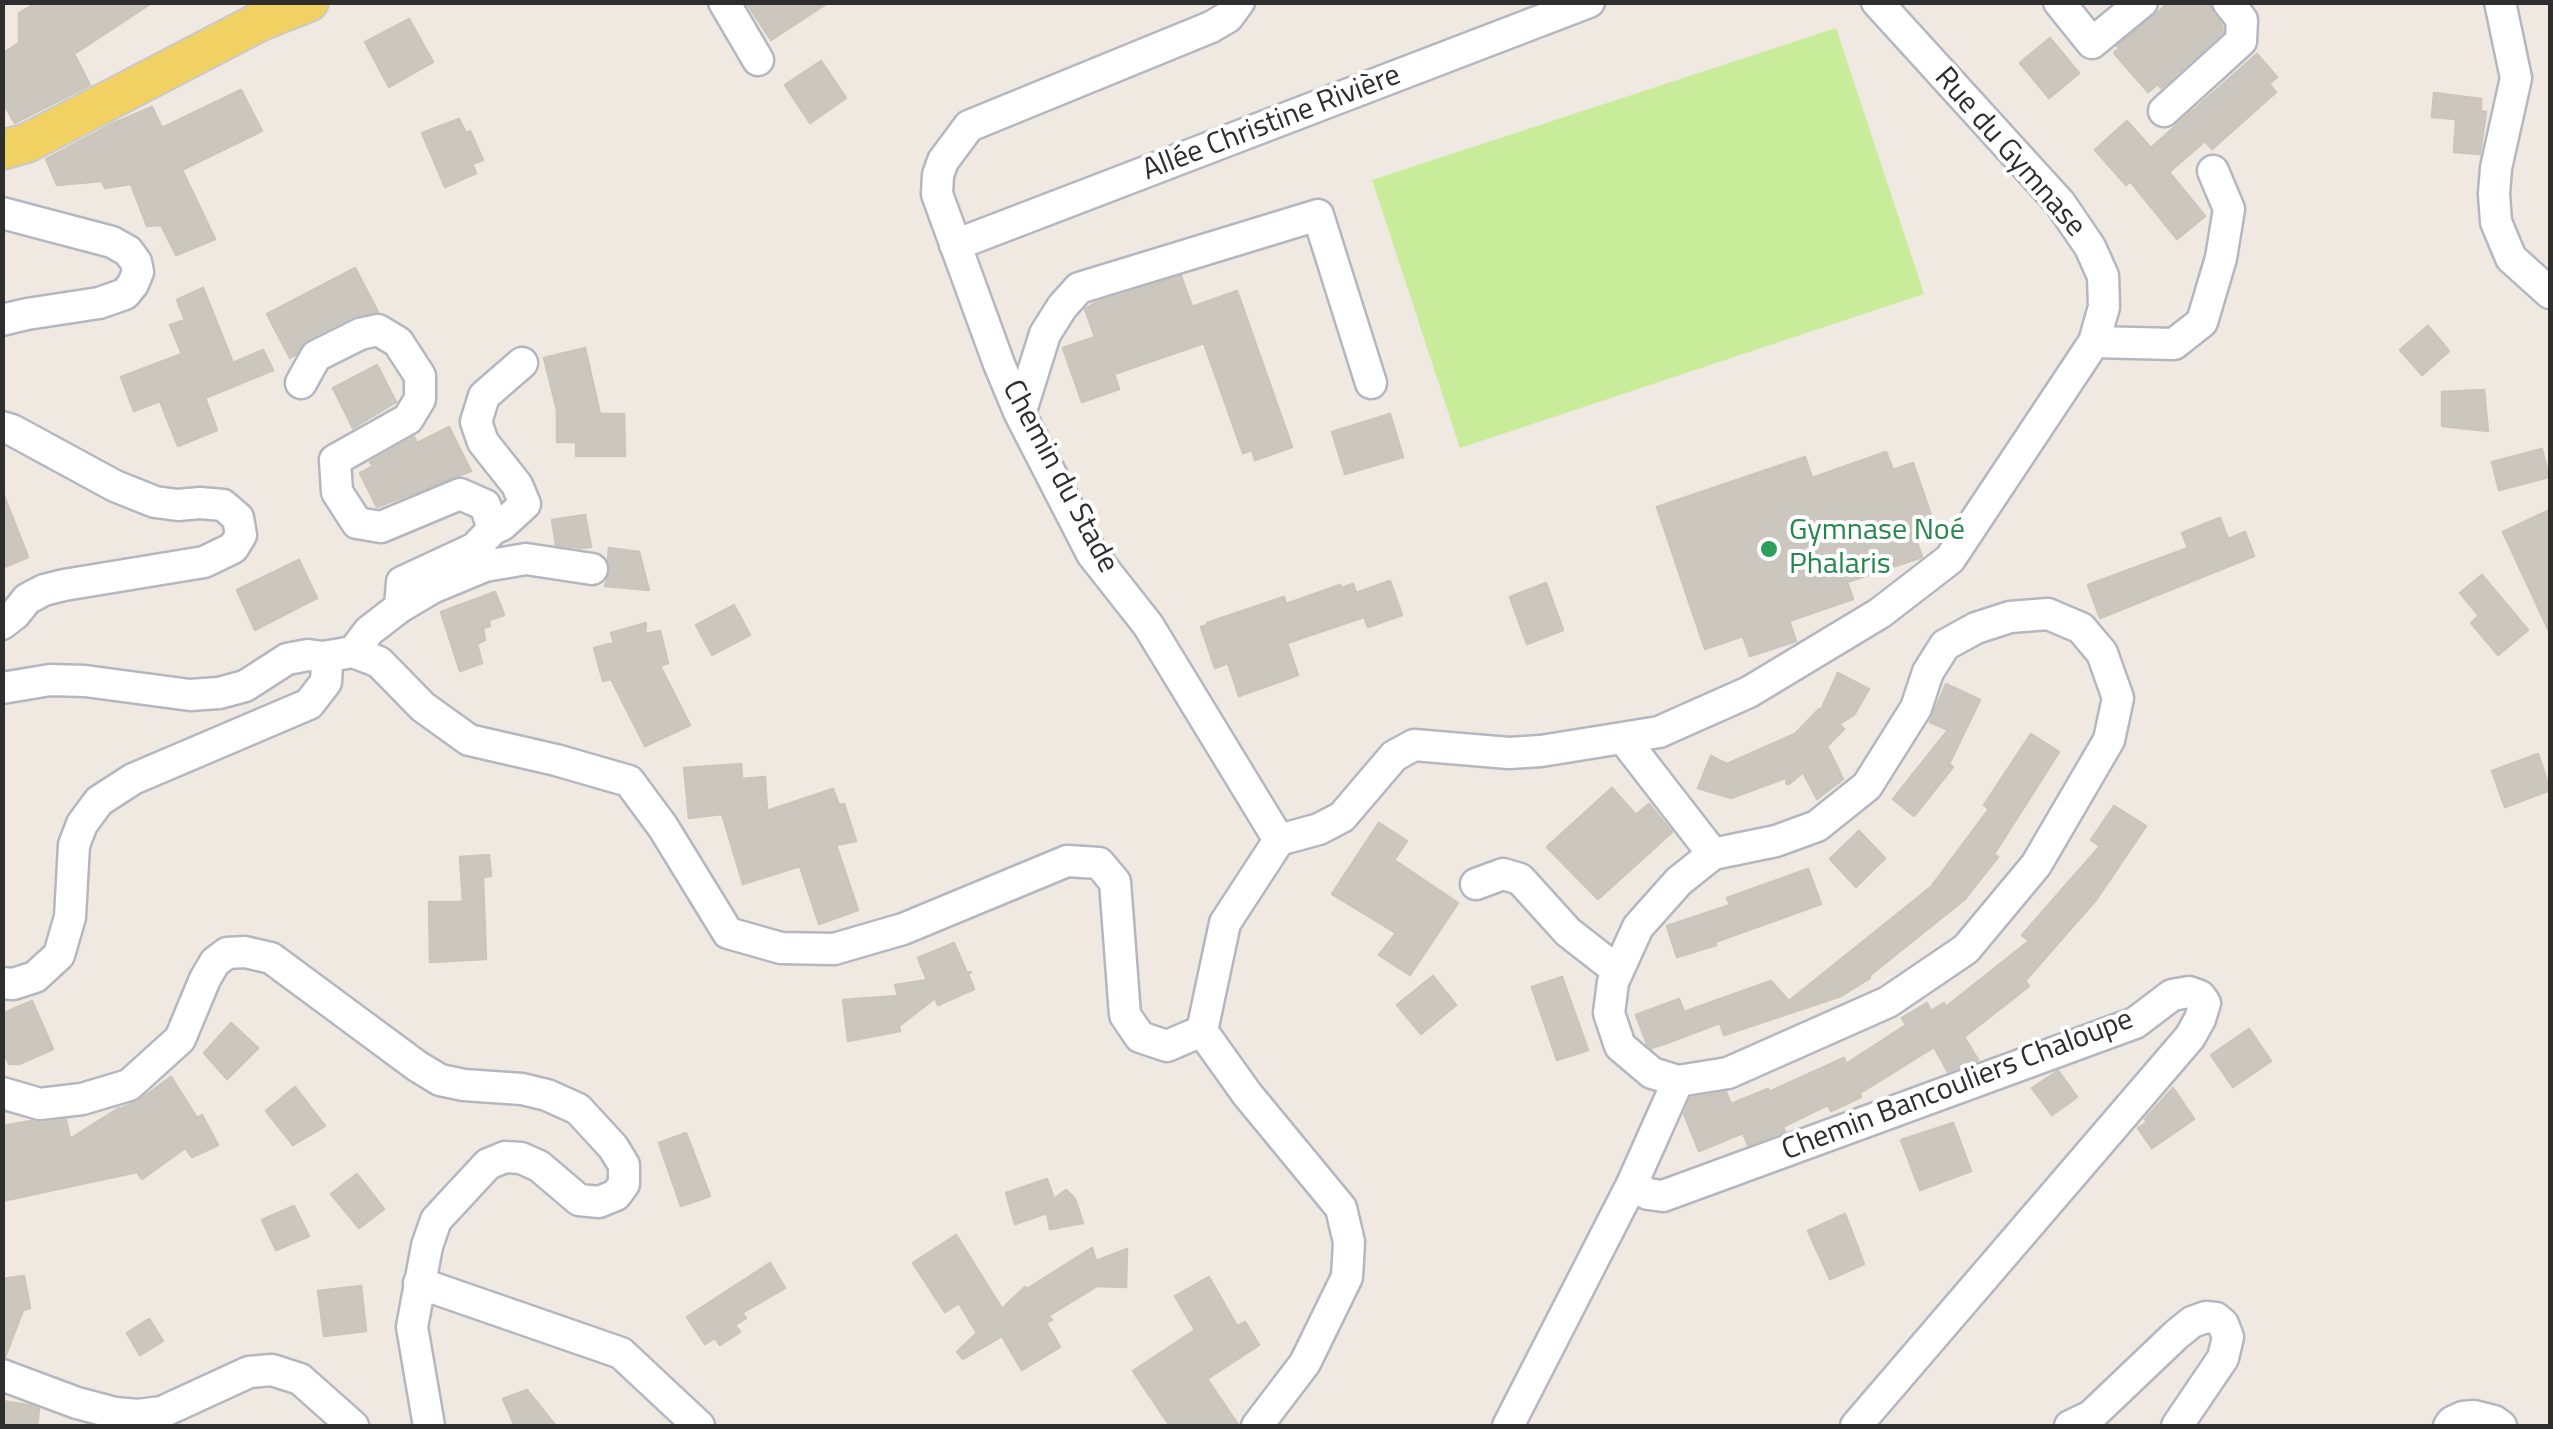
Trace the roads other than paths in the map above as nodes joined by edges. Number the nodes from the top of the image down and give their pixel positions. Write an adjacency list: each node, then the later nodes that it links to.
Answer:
1 (309, 2): 12 (main road)
2 (724, 2): 10 (street)
3 (1239, 2): 15 (street, Chemin du Stade)
4 (1589, 2): 15 (street, Allée Christine Rivière)
5 (1877, 2): 18 (street, Rue du Gymnase)
6 (2059, 2): 7 (street)
7 (2142, 2)
8 (2228, 2): 11 (street)
9 (2500, 2): 16 (street)
10 (758, 60)
11 (2164, 111)
12 (11, 142)
13 (2213, 170): 18 (street)
14 (2, 213): 17 (street)
15 (955, 246): 22 (street, Chemin du Stade)
16 (2550, 293)
17 (2, 320)
18 (2094, 342): 30 (street, Rue du Gymnase)
19 (522, 364): 24 (street)
20 (301, 383): 24 (street)
21 (1371, 383): 22 (street)
22 (1020, 414): 31 (street, Chemin du Stade)
23 (2, 427): 27 (street)
24 (493, 529): 26 (street)
25 (592, 569): 26 (street)
26 (400, 607): 28 (street)
27 (2, 624)
28 (338, 655): 29 (street); 35 (street); 36 (street)
29 (2, 688)
30 (1622, 738): 31 (street); 32 (street)
31 (1279, 840): 36 (street)
32 (1713, 854): 34 (street); 37 (street)
33 (1476, 884): 34 (street)
34 (1618, 971): 37 (street)
35 (2, 983)
36 (1202, 1031): 45 (street)
37 (1678, 1081): 39 (street)
38 (2, 1092): 40 (street)
39 (1632, 1184): 46 (street); 47 (street, Chemin Bancouliers Chaloupe)
40 (419, 1283): 43 (street); 44 (street)
41 (2, 1374): 42 (street)
42 (353, 1426)
43 (429, 1426)
44 (699, 1426)
45 (1257, 1426)
46 (1508, 1426)
47 (1856, 1426)
48 (2070, 1426): 49 (street)
49 (2177, 1426)
50 (2449, 1426): 51 (street)
51 (2501, 1426)

